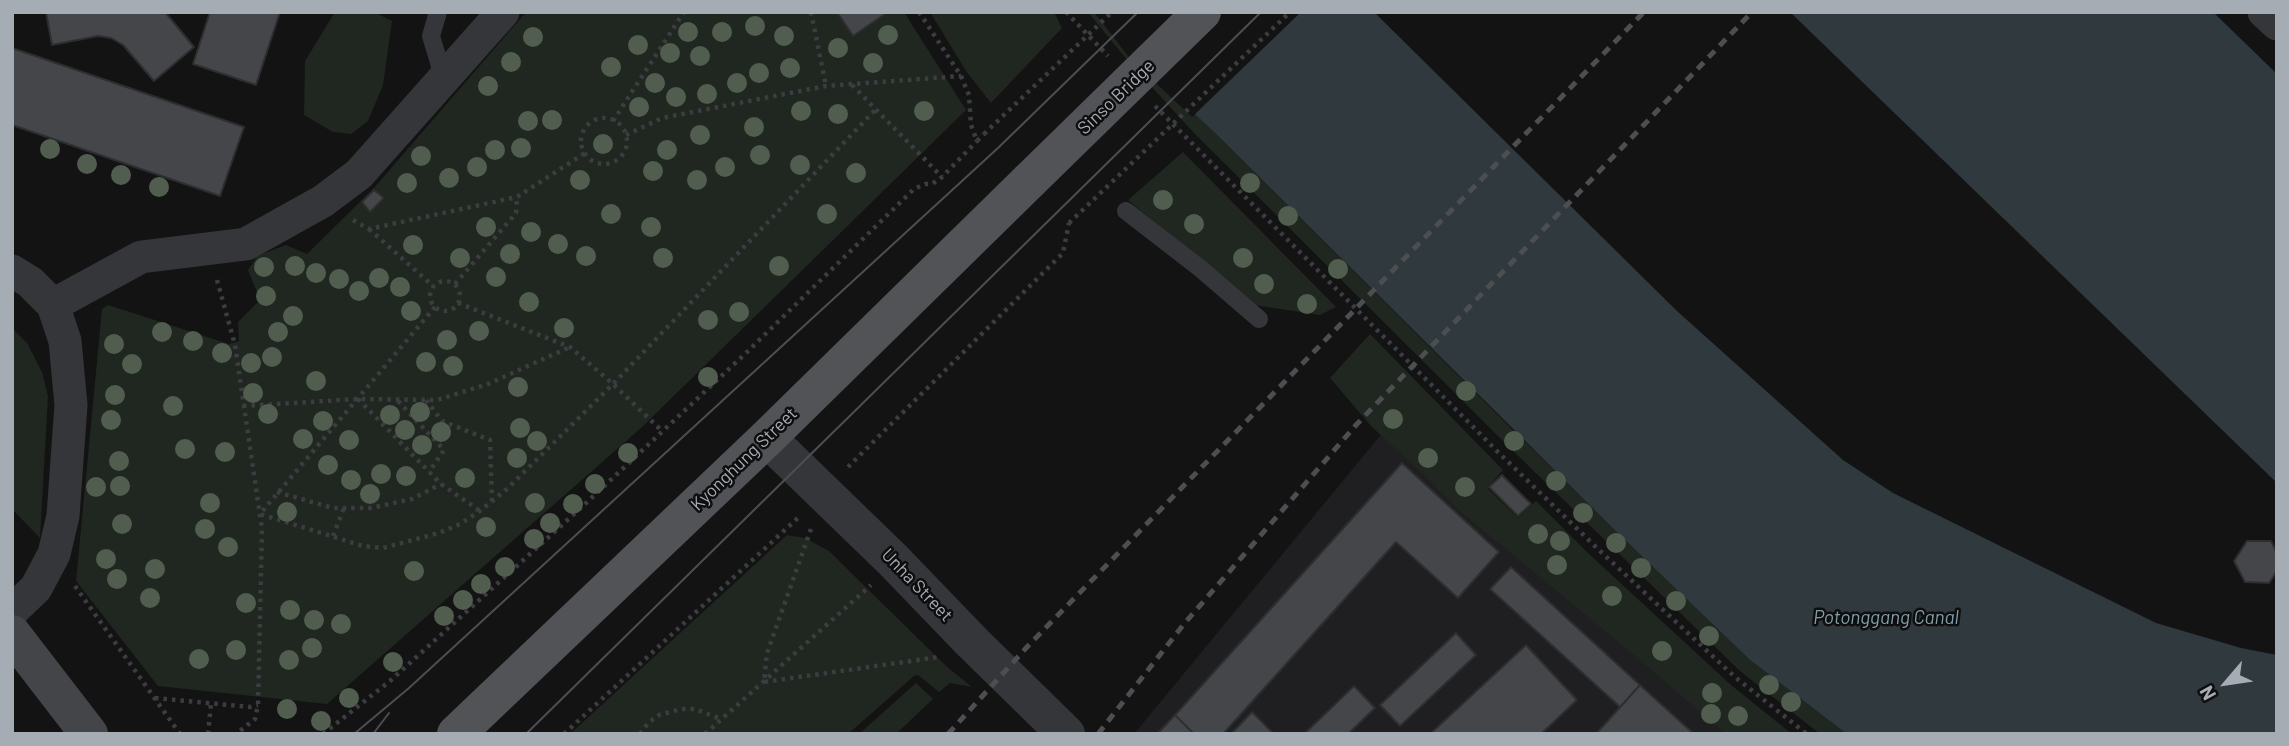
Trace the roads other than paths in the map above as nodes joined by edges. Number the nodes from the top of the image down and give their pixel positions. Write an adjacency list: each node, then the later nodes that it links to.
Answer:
1 (438, 12): 6 (lane)
2 (503, 12): 6 (street)
3 (1202, 12): 7 (main road, Sinso Bridge, bridge)
4 (2264, 12): 5 (street)
5 (2277, 24)
6 (444, 79): 10 (street)
7 (1029, 181): 12 (main road, Kyonghung Street)
8 (1126, 211): 11 (lane)
9 (12, 271): 10 (street)
10 (53, 305): 13 (street)
11 (1259, 319)
12 (767, 438): 16 (main road, Kyonghung Street); 17 (street, Unha Street)
13 (12, 611)
14 (12, 634): 15 (main road)
15 (89, 734)
16 (456, 734)
17 (1066, 734)

